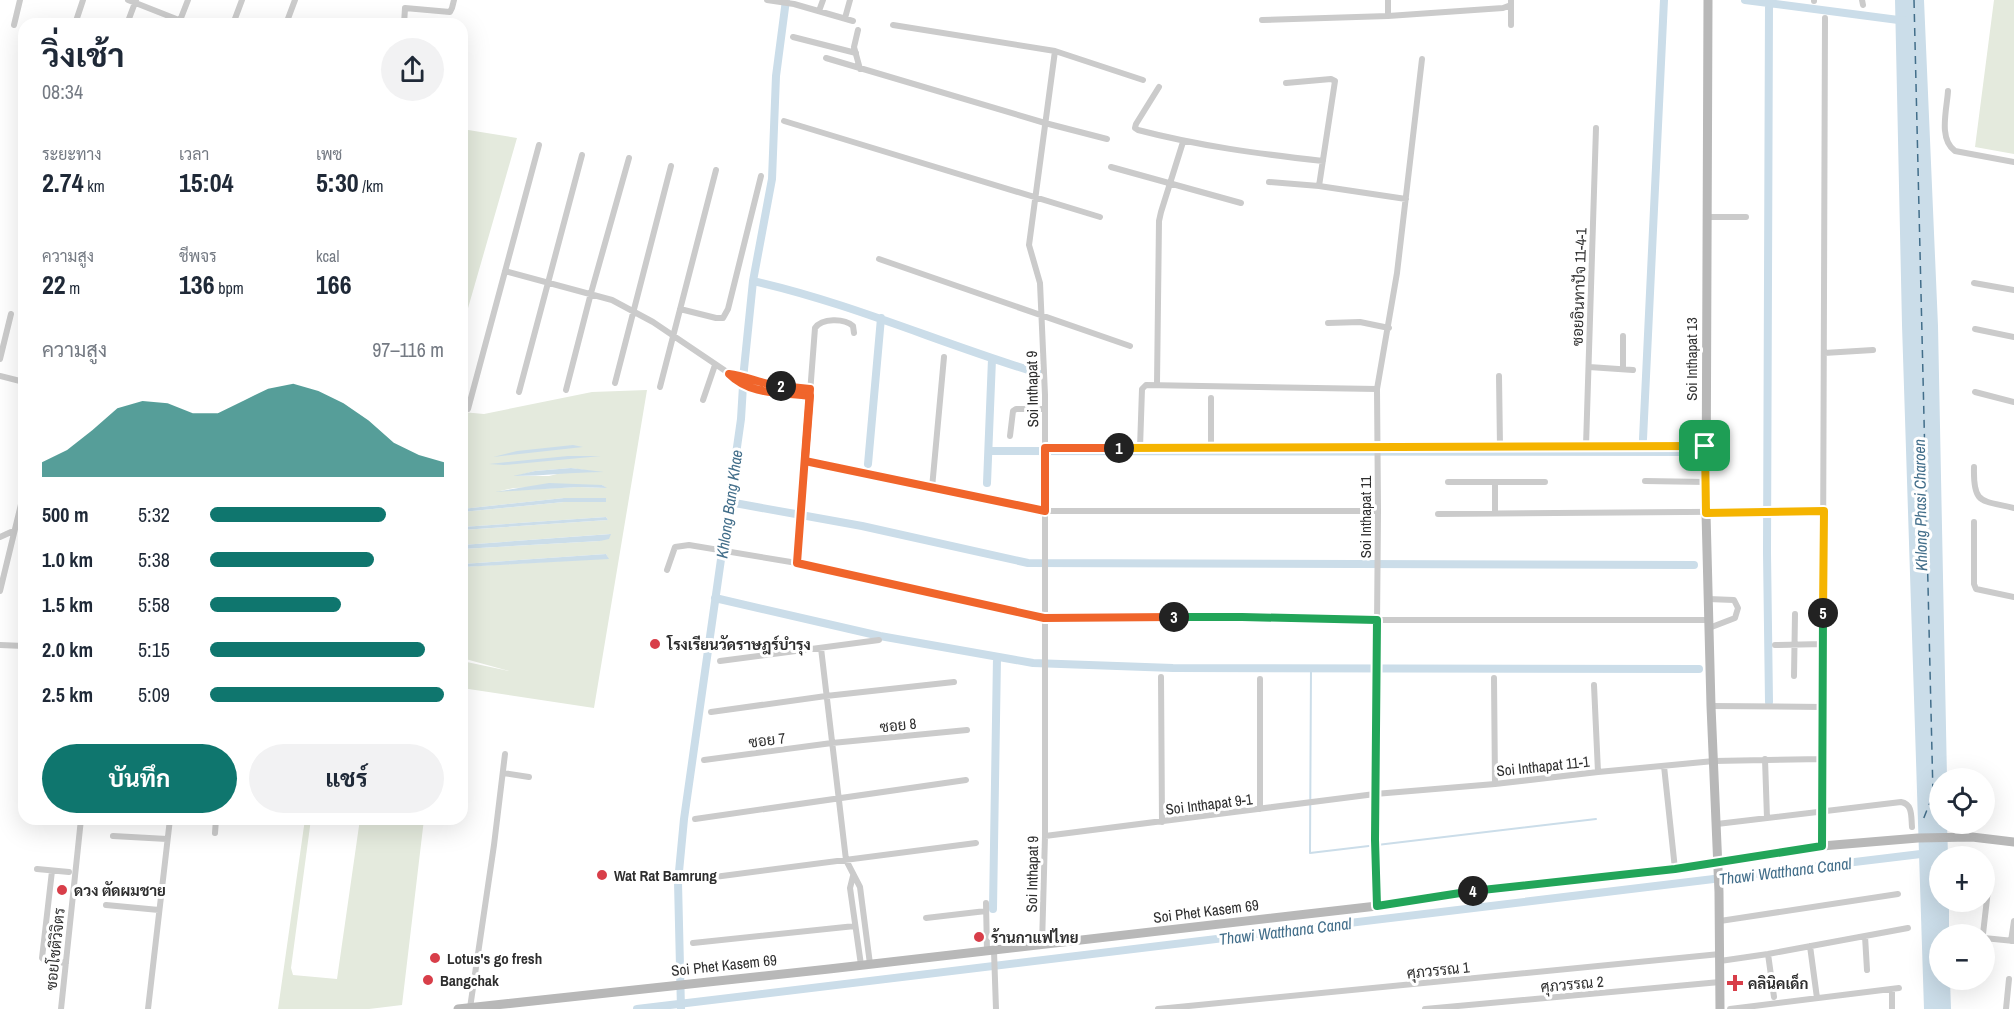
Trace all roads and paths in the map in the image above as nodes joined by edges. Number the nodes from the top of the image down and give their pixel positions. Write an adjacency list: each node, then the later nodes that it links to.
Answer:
1 (20, 0): 29 (street)
2 (83, 0): 18 (street)
3 (128, 0): 13 (street)
4 (188, 0): 21 (street)
5 (242, 0): 22 (street)
6 (295, 0): 23 (street)
7 (454, 0): 24 (street)
8 (766, 0): 14 (street)
9 (823, 0): 16 (street)
10 (850, 0): 25 (street)
11 (1388, 0): 17 (street)
12 (1708, 0): 64 (main road, Soi Inthapat 13)
13 (135, 1): 19 (street); 20 (street)
14 (794, 3): 16 (street)
15 (1511, 3): 17 (street); 31 (street)
16 (819, 11): 25 (street)
17 (1388, 16): 27 (street)
18 (77, 18)
19 (129, 18)
20 (171, 18)
21 (181, 18)
22 (235, 18)
23 (288, 18)
24 (404, 18)
25 (845, 18): 28 (street)
26 (1825, 18): 85 (street)
27 (1262, 20)
28 (854, 21)
29 (14, 25)
30 (893, 25): 34 (street)
31 (1511, 25)
32 (858, 30): 35 (street)
33 (793, 37): 35 (street)
34 (1055, 51): 39 (street); 44 (street, Soi Inthapat 9)
35 (856, 53): 38 (street)
36 (826, 58): 38 (street)
37 (1422, 59): 61 (street, Soi Inthapat 11)
38 (860, 69): 44 (street)
39 (1143, 80)
40 (1286, 83): 51 (street)
41 (1159, 87): 47 (street)
42 (1948, 91): 52 (street)
43 (784, 121): 60 (street)
44 (1045, 123): 46 (street); 60 (street, Soi Inthapat 9)
45 (1596, 128): 89 (street, ซอยอินทาปัจ 11-4-1)
46 (1107, 139)
47 (1183, 142): 51 (street); 58 (street)
48 (539, 145): 67 (street)
49 (582, 154): 68 (street)
50 (629, 158): 71 (street)
51 (1323, 161): 59 (street)
52 (2014, 162)
53 (671, 165): 73 (street)
54 (1111, 167): 58 (street)
55 (716, 170): 72 (street)
56 (761, 176): 72 (street)
57 (1269, 182): 59 (street)
58 (1169, 184): 62 (street); 97 (street)
59 (1318, 186): 61 (street)
60 (1035, 199): 63 (street); 75 (street, Soi Inthapat 9)
61 (1406, 199): 77 (street, Soi Inthapat 11)
62 (1241, 203)
63 (1100, 217)
64 (1707, 217): 65 (street); 112 (main road, Soi Inthapat 13)
65 (1746, 217)
66 (879, 258): 75 (street)
67 (505, 271): 68 (street); 108 (street)
68 (548, 282): 71 (street); 102 (street)
69 (1974, 283): 70 (street)
70 (2014, 290)
71 (591, 293): 73 (street); 101 (street)
72 (680, 309): 80 (street)
73 (633, 310): 80 (street); 96 (street)
74 (11, 314): 87 (street)
75 (1041, 315): 83 (street); 109 (street, Soi Inthapat 9)
76 (1328, 323): 77 (street)
77 (1389, 328): 100 (street, Soi Inthapat 11)
78 (1976, 329): 82 (street)
79 (854, 333): 103 (street)
80 (673, 336): 88 (street); 98 (street)
81 (1623, 336): 90 (street)
82 (2014, 337)
83 (1130, 345)
84 (1873, 350): 85 (street)
85 (1824, 353): 129 (street)
86 (944, 357): 125 (street)
87 (0, 359)
88 (715, 365): 92 (street); 106 (street)
89 (1588, 367): 90 (street); 111 (street, ซอยอินทาปัจ 11-4-1)
90 (1623, 369): 91 (street)
91 (1633, 370)
92 (729, 374): 99 (street); 99 (street)
93 (0, 376): 95 (street)
94 (1499, 376): 113 (street)
95 (18, 380)
96 (615, 383)
97 (1157, 384): 100 (street); 115 (street)
98 (660, 387)
99 (771, 389): 103 (street)
100 (1377, 389): 117 (street, Soi Inthapat 11)
101 (566, 390)
102 (519, 392)
103 (810, 392): 118 (street)
104 (1974, 392): 107 (street)
105 (1211, 398): 116 (street)
106 (703, 400)
107 (2014, 402)
108 (468, 409)
109 (1045, 409): 110 (street); 114 (street, Soi Inthapat 9)
110 (1010, 436)
111 (1586, 446): 112 (street); 113 (street)
112 (1705, 446): 124 (main road, Soi Inthapat 13)
113 (1500, 447): 117 (street)
114 (1045, 448): 115 (street); 127 (street, Soi Inthapat 9)
115 (1140, 448): 116 (street)
116 (1211, 448): 117 (street)
117 (1378, 450): 128 (street, Soi Inthapat 11)
118 (805, 461): 125 (street); 137 (street)
119 (1974, 467): 126 (street)
120 (1645, 481): 124 (street)
121 (1448, 482): 122 (street)
122 (1495, 482): 123 (street); 130 (street)
123 (1545, 482)
124 (1706, 482): 131 (main road, Soi Inthapat 13)
125 (932, 488): 127 (street)
126 (2014, 508)
127 (1045, 511): 128 (street); 143 (street, Soi Inthapat 9)
128 (1378, 511): 144 (street, Soi Inthapat 11)
129 (1824, 511): 131 (street); 147 (street)
130 (1495, 513): 131 (street); 132 (street)
131 (1706, 513): 141 (main road, Soi Inthapat 13)
132 (1438, 514)
133 (18, 517): 139 (street)
134 (1974, 522): 140 (street)
135 (11, 532): 136 (street)
136 (0, 537)
137 (797, 563): 138 (street); 143 (street)
138 (667, 570)
139 (0, 591)
140 (2014, 597)
141 (1708, 599): 145 (main road, Soi Inthapat 13); 145 (street)
142 (1795, 614): 150 (street)
143 (1044, 618): 144 (street); 191 (street, Soi Inthapat 9)
144 (1377, 620): 145 (street); 177 (street, Soi Inthapat 11)
145 (1709, 624): 161 (main road, Soi Inthapat 13)
146 (879, 640): 152 (street)
147 (1823, 644): 150 (street); 162 (street)
148 (0, 645): 151 (street)
149 (1775, 645): 150 (street)
150 (1795, 645): 154 (street)
151 (18, 646)
152 (821, 648): 153 (street); 160 (street)
153 (720, 661)
154 (1794, 676)
155 (1161, 678): 183 (street)
156 (1494, 678): 176 (street)
157 (1260, 679): 179 (street)
158 (954, 682): 160 (street)
159 (1594, 685): 172 (street)
160 (826, 696): 163 (street); 165 (street)
161 (1711, 706): 162 (street); 170 (main road, Soi Inthapat 13)
162 (1823, 707): 168 (street)
163 (711, 712)
164 (967, 730): 165 (street, ซอย 8)
165 (832, 743): 169 (street, ซอย 7); 178 (street)
166 (505, 754): 173 (street)
167 (1765, 759): 168 (street, Soi Inthapat 11-1); 170 (street, Soi Inthapat 11-1); 181 (street)
168 (1823, 759): 180 (street)
169 (704, 760)
170 (1714, 761): 171 (street, Soi Inthapat 11-1); 184 (main road, Soi Inthapat 13)
171 (1665, 766): 172 (street, Soi Inthapat 11-1); 199 (street)
172 (1598, 772): 176 (street, Soi Inthapat 11-1)
173 (503, 773): 174 (street); 232 (street)
174 (529, 777)
175 (966, 780): 178 (street)
176 (1495, 784): 177 (street, Soi Inthapat 11-1)
177 (1375, 794): 179 (street, Soi Inthapat 9-1); 207 (street, Soi Inthapat 11)
178 (838, 797): 182 (street); 196 (street)
179 (1260, 809): 183 (street, Soi Inthapat 9-1)
180 (1823, 810): 181 (street); 188 (street); 195 (street)
181 (1767, 818): 184 (street)
182 (694, 819)
183 (1162, 822): 191 (street, Soi Inthapat 9-1)
184 (1717, 824): 197 (main road, Soi Inthapat 13)
185 (80, 825): 224 (street, ซอยโชติวิจิตร)
186 (169, 825): 192 (street)
187 (215, 825): 189 (street)
188 (1912, 827)
189 (214, 833)
190 (113, 836): 192 (street)
191 (1046, 836): 219 (street, Soi Inthapat 9)
192 (167, 839): 208 (street)
193 (2014, 842): 195 (main road, Soi Phet Kasem 69)
194 (976, 843): 196 (street)
195 (1822, 846): 197 (main road, Soi Phet Kasem 69)
196 (846, 860): 202 (street); 203 (street)
197 (1718, 867): 199 (main road, Soi Phet Kasem 69); 211 (main road, Soi Inthapat 13)
198 (37, 869): 200 (street)
199 (1675, 869): 207 (main road, Soi Phet Kasem 69)
200 (52, 871): 201 (street); 224 (street)
201 (69, 872)
202 (853, 876): 213 (street); 225 (street)
203 (699, 879)
204 (1898, 894): 211 (street)
205 (986, 903): 209 (street)
206 (106, 905): 208 (street)
207 (1377, 906): 219 (main road, Soi Phet Kasem 69)
208 (159, 910): 234 (street)
209 (986, 911): 210 (street); 221 (street)
210 (926, 918)
211 (1720, 921): 223 (main road, Soi Inthapat 13)
212 (2014, 921): 217 (street)
213 (855, 926): 218 (street); 225 (street)
214 (1908, 928): 215 (street, ศุภวรรณ 1)
215 (1865, 936): 220 (street, ศุภวรรณ 1); 226 (street)
216 (1995, 938): 217 (street)
217 (2013, 941)
218 (693, 943)
219 (1042, 945): 221 (main road, Soi Phet Kasem 69)
220 (1810, 946): 222 (street, ศุภวรรณ 1); 230 (street)
221 (992, 953): 225 (main road, Soi Phet Kasem 69); 236 (street)
222 (1768, 954): 223 (street, ศุภวรรณ 1); 229 (street)
223 (1720, 957): 228 (main road, Soi Inthapat 13); 237 (street, ศุภวรรณ 1)
224 (66, 963): 233 (street, ซอยโชติวิจิตร)
225 (866, 965): 231 (main road, Soi Phet Kasem 69)
226 (1867, 970)
227 (2009, 979): 242 (street)
228 (1720, 982): 238 (street, ศุภวรรณ 2); 239 (main road, Soi Inthapat 13)
229 (1774, 997)
230 (1817, 999): 240 (street); 241 (street)
231 (497, 1007): 232 (main road, Soi Phet Kasem 69)
232 (470, 1008): 235 (main road, Soi Phet Kasem 69)
233 (61, 1009)
234 (148, 1009)
235 (458, 1009)
236 (996, 1009)
237 (1158, 1009)
238 (1425, 1009)
239 (1720, 1009)
240 (1730, 1009)
241 (1892, 1009)
242 (2006, 1009)

